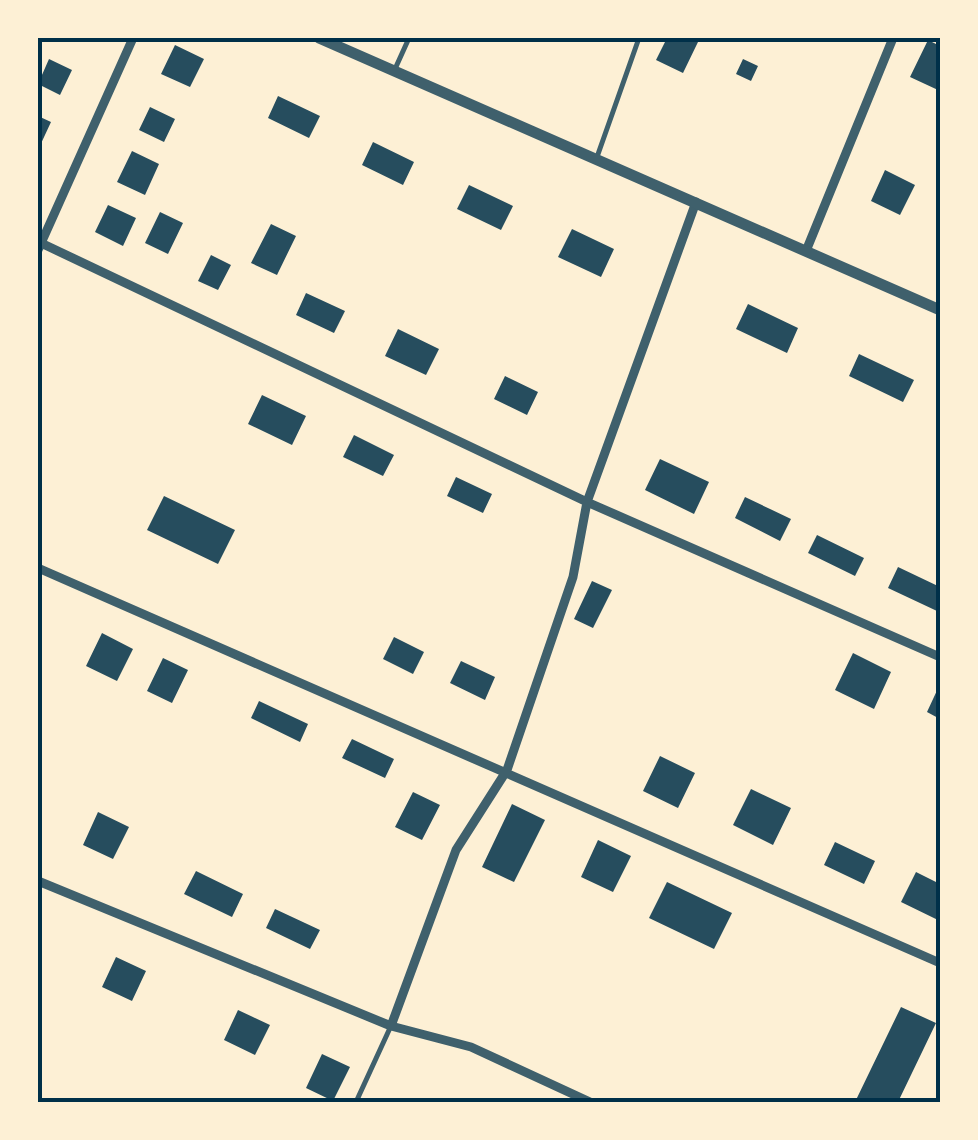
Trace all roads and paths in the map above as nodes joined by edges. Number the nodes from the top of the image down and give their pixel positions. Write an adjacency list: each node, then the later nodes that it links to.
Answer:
1 (133, 38): 9 (street)
2 (319, 38): 6 (street)
3 (409, 38): 6 (lane)
4 (639, 38): 7 (lane)
5 (893, 38): 10 (street)
6 (394, 69): 7 (street)
7 (596, 160): 8 (street)
8 (696, 202): 10 (street); 12 (street)
9 (39, 247): 12 (street)
10 (806, 251): 11 (street)
11 (940, 310)
12 (587, 502): 14 (street); 15 (street)
13 (38, 568): 15 (street)
14 (940, 658)
15 (506, 770): 17 (street); 18 (street)
16 (38, 881): 18 (street)
17 (940, 963)
18 (391, 1026): 19 (lane); 20 (street)
19 (356, 1102)
20 (590, 1102)

